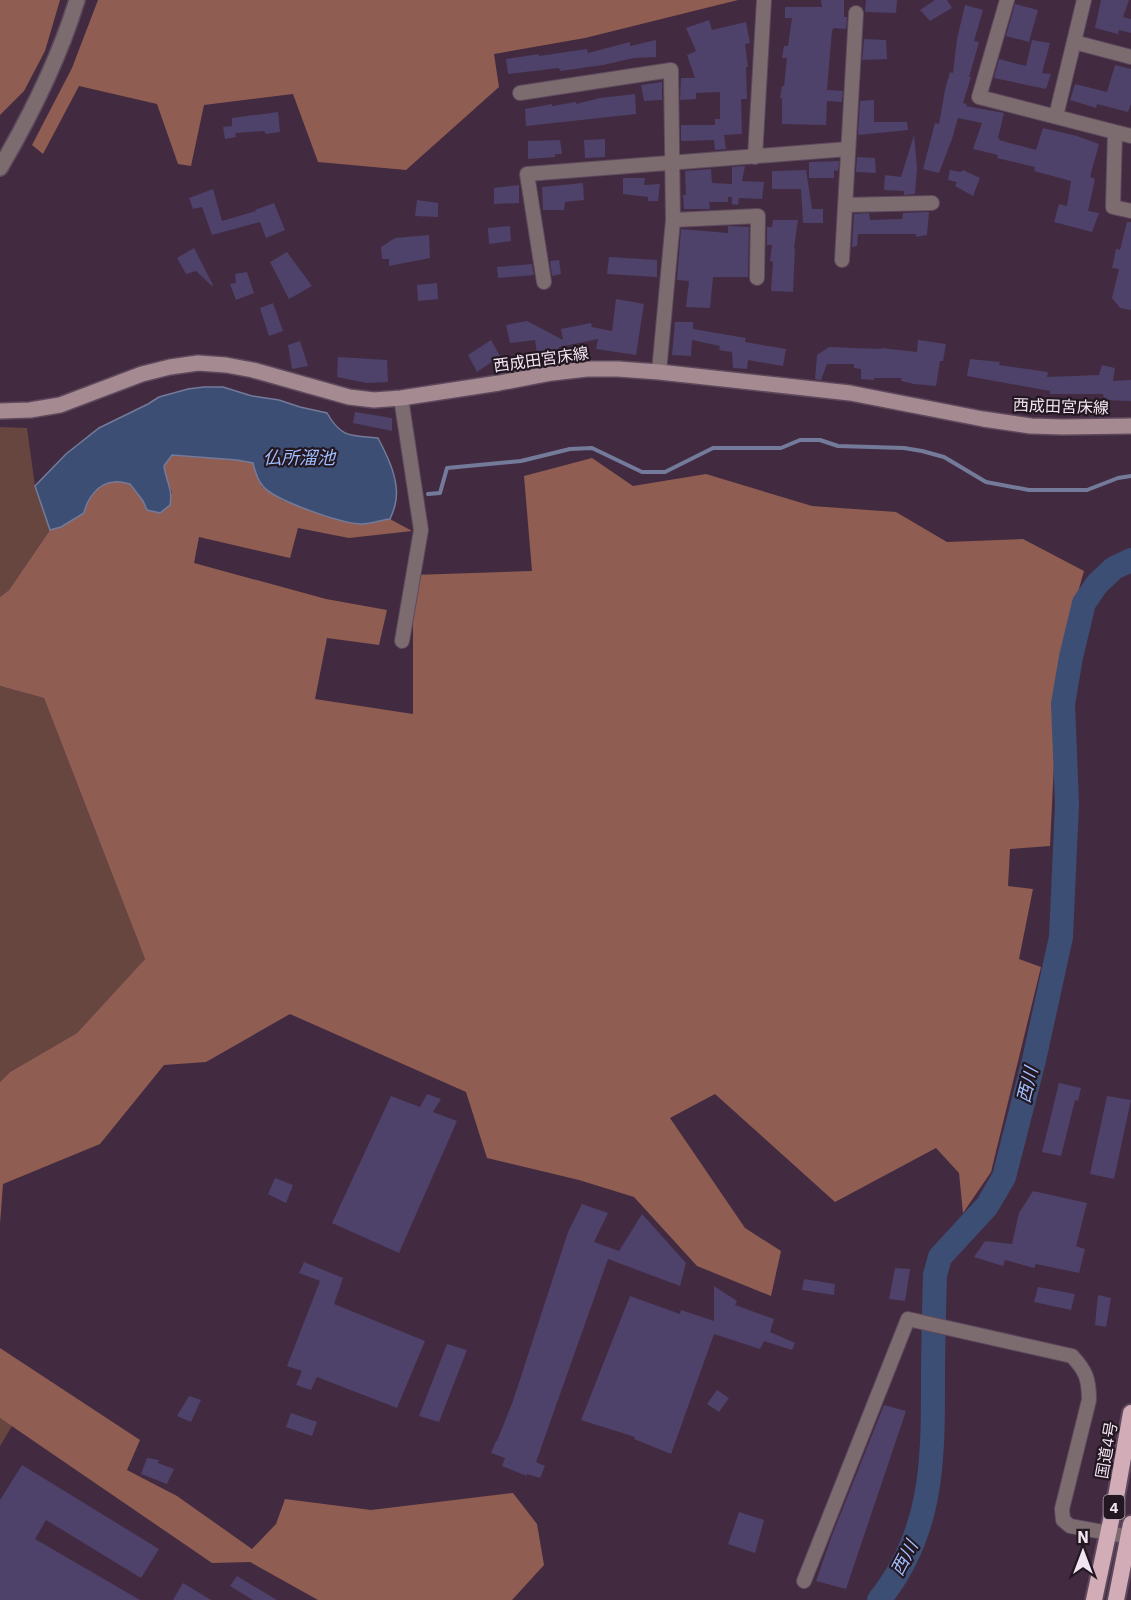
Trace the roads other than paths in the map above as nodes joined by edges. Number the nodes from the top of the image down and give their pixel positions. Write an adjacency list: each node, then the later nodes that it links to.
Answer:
1 (77, 0): 15 (street)
2 (764, 0): 13 (street)
3 (1007, 0): 9 (street)
4 (1084, 0): 6 (street)
5 (856, 13): 12 (street)
6 (1074, 42): 7 (street); 9 (street)
7 (1131, 57)
8 (520, 93): 14 (street)
9 (1056, 116): 10 (street)
10 (1115, 132): 11 (street); 18 (street)
11 (1131, 136)
12 (848, 149): 13 (street); 17 (street)
13 (754, 157): 14 (street)
14 (672, 163): 19 (street); 22 (street)
15 (0, 168)
16 (933, 203): 17 (street)
17 (845, 205): 20 (street)
18 (1131, 211)
19 (673, 220): 21 (street); 23 (street)
20 (842, 260)
21 (757, 278)
22 (544, 282)
23 (659, 372): 24 (main road, 西成田宮床線); 26 (main road, 西成田宮床線)
24 (401, 398): 25 (main road, 西成田宮床線); 27 (street)
25 (0, 411)
26 (1131, 426)
27 (402, 641)
28 (1131, 1413): 29 (highway, 国道4号 / 4)
29 (1108, 1533): 30 (street); 31 (street); 32 (highway, 国道4号 / 4)
30 (1130, 1533): 33 (highway, 4)
31 (804, 1581)
32 (1094, 1600)
33 (1116, 1600)

